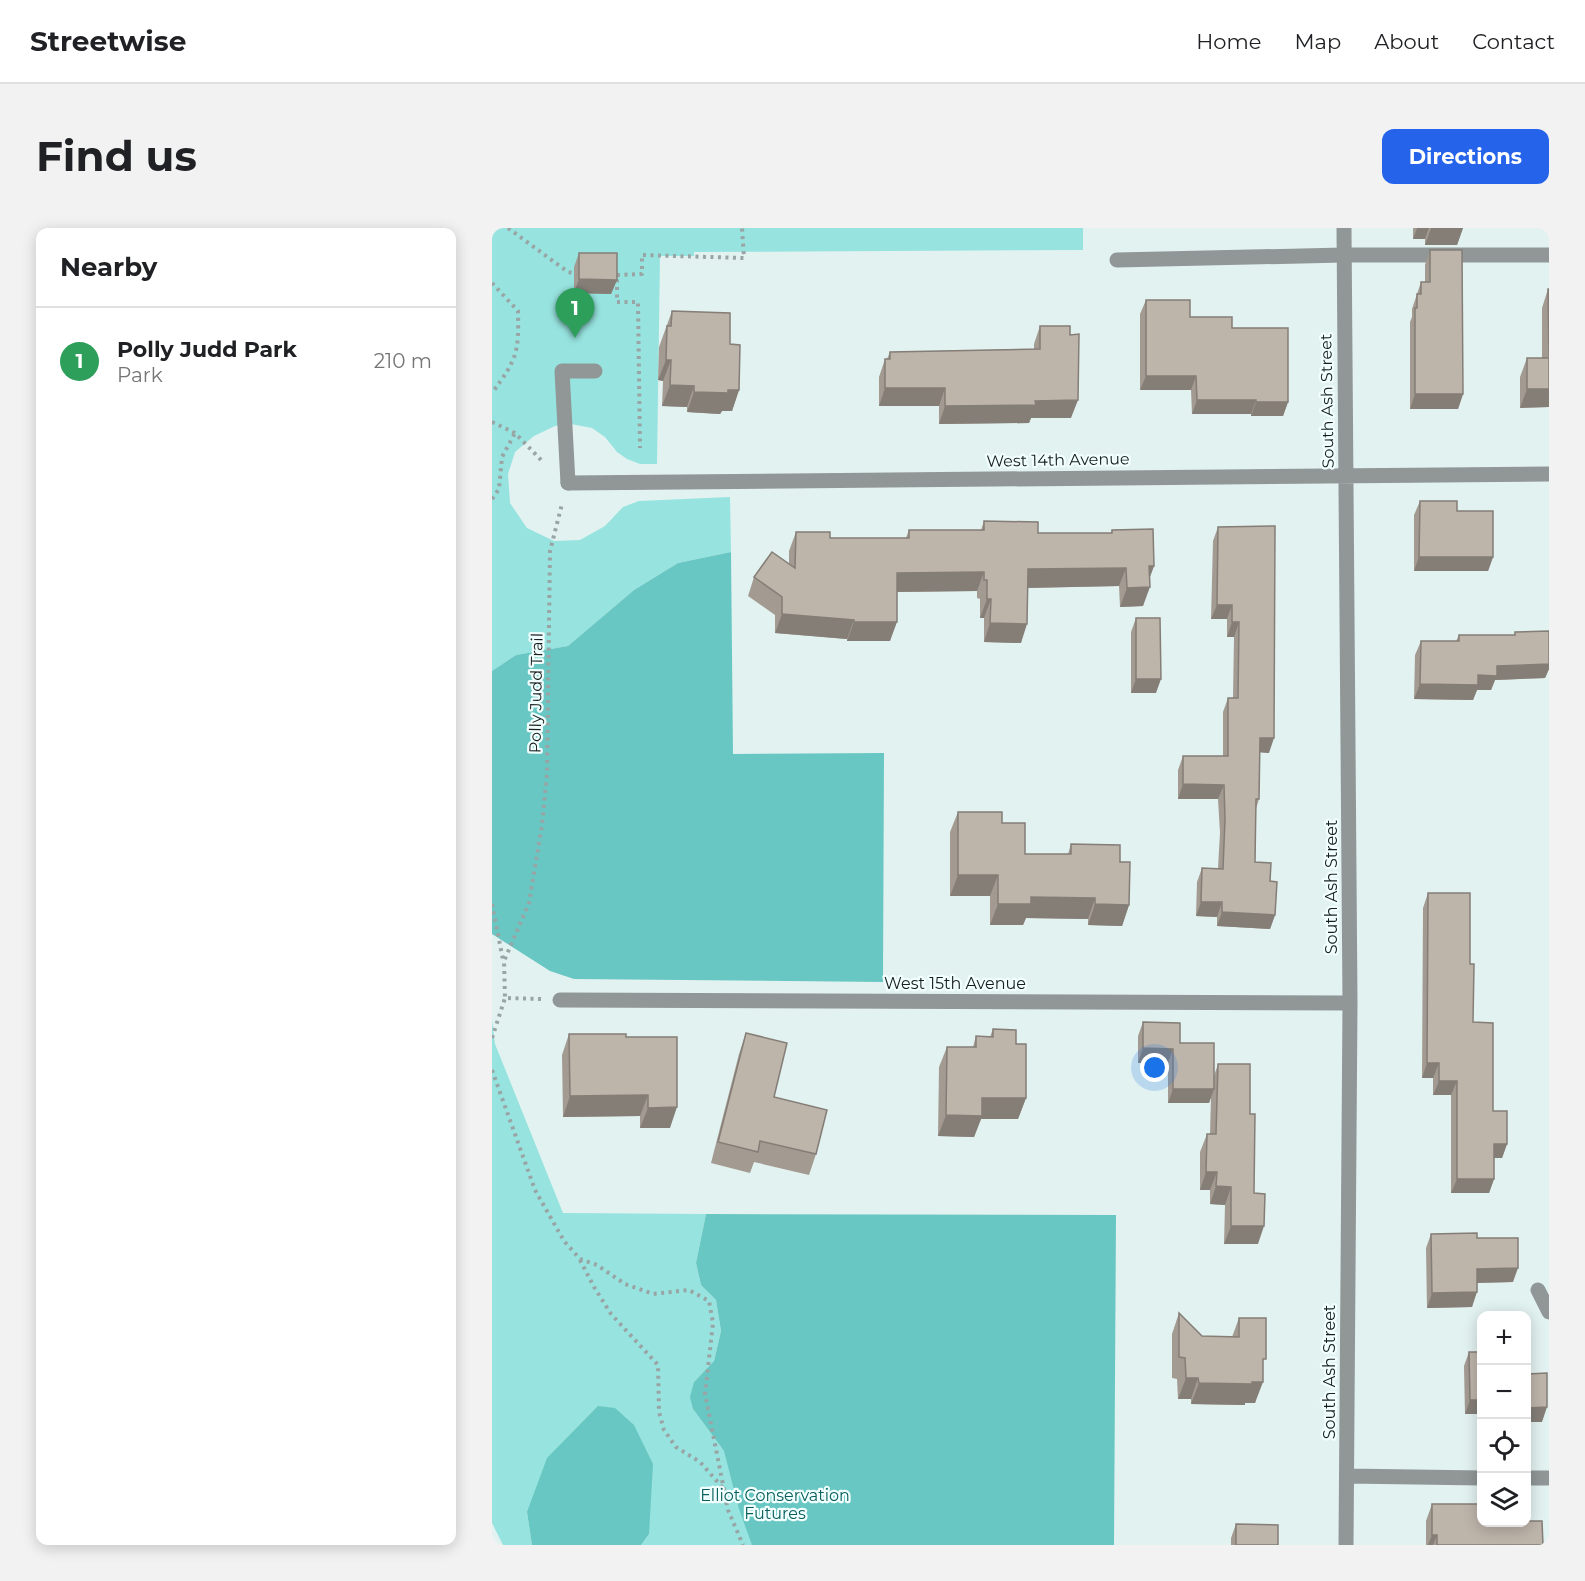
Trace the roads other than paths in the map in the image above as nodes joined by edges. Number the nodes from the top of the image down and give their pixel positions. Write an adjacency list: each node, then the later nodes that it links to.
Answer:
1 (1344, 228): 2 (street, South Ash Street)
2 (1344, 255): 3 (street); 4 (street); 7 (street, South Ash Street)
3 (1549, 255)
4 (1117, 260)
5 (595, 371): 7 (street, West 14th Avenue)
6 (1549, 474): 7 (street, West 14th Avenue)
7 (1346, 476): 9 (street, South Ash Street)
8 (560, 1000): 9 (street, West 15th Avenue)
9 (1350, 1003): 12 (street, South Ash Street)
10 (1538, 1290): 11 (street)
11 (1549, 1312)
12 (1347, 1476): 13 (street); 16 (street, South Ash Street)
13 (1477, 1478)
14 (1531, 1478): 15 (street)
15 (1549, 1479)
16 (1346, 1545)

